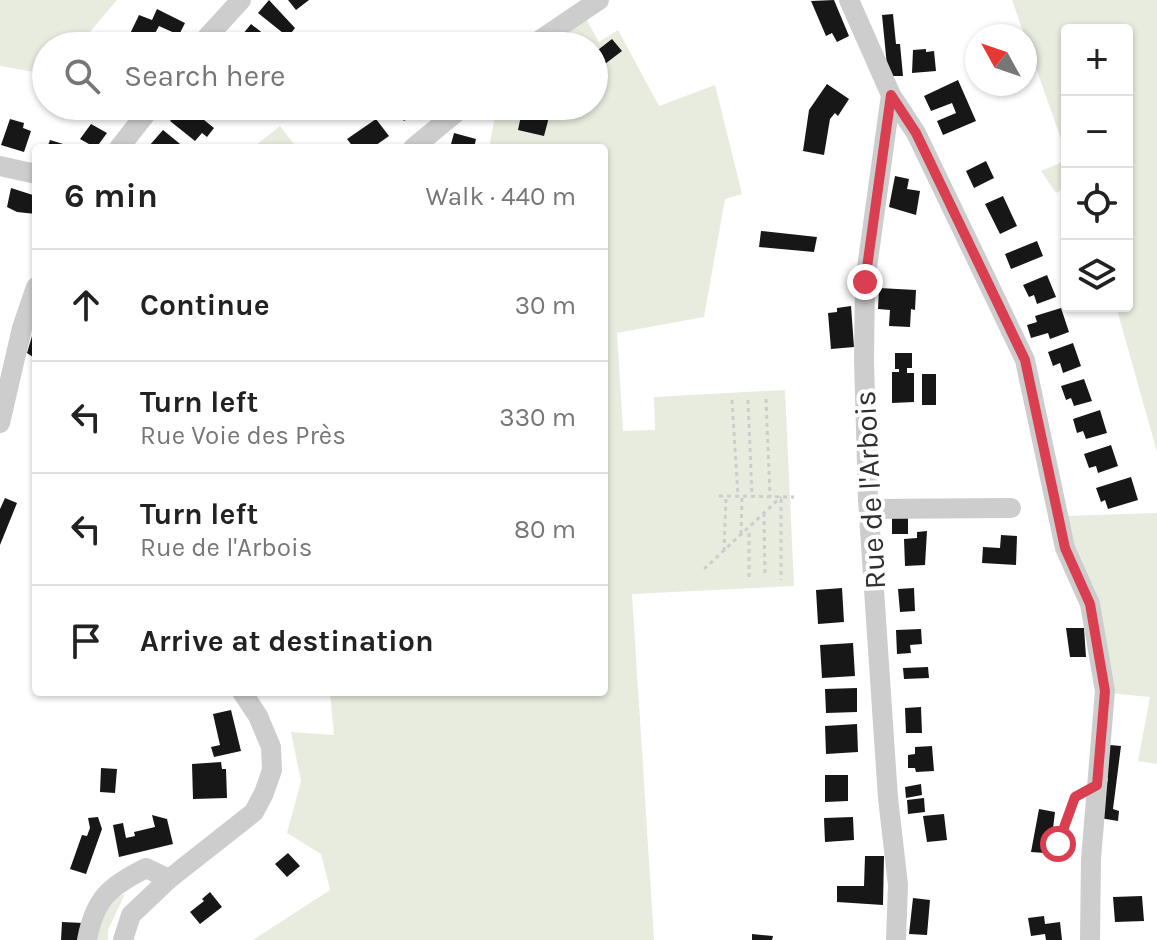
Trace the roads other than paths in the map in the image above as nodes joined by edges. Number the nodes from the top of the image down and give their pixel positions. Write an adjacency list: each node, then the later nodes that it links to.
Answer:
1 (241, 0): 4 (street)
2 (599, 0): 5 (street)
3 (849, 0): 6 (street)
4 (212, 32)
5 (552, 32)
6 (891, 95): 16 (street, Rue de l'Arbois); 22 (street)
7 (141, 120): 9 (street)
8 (447, 120): 10 (street)
9 (122, 144)
10 (418, 144)
11 (0, 166): 12 (street)
12 (32, 173)
13 (32, 299): 14 (street)
14 (0, 423)
15 (1011, 508): 16 (street)
16 (869, 509): 21 (street, Rue de l'Arbois)
17 (245, 696): 18 (street)
18 (169, 879): 19 (street); 20 (street)
19 (87, 940)
20 (123, 940)
21 (896, 940)
22 (1090, 940)

